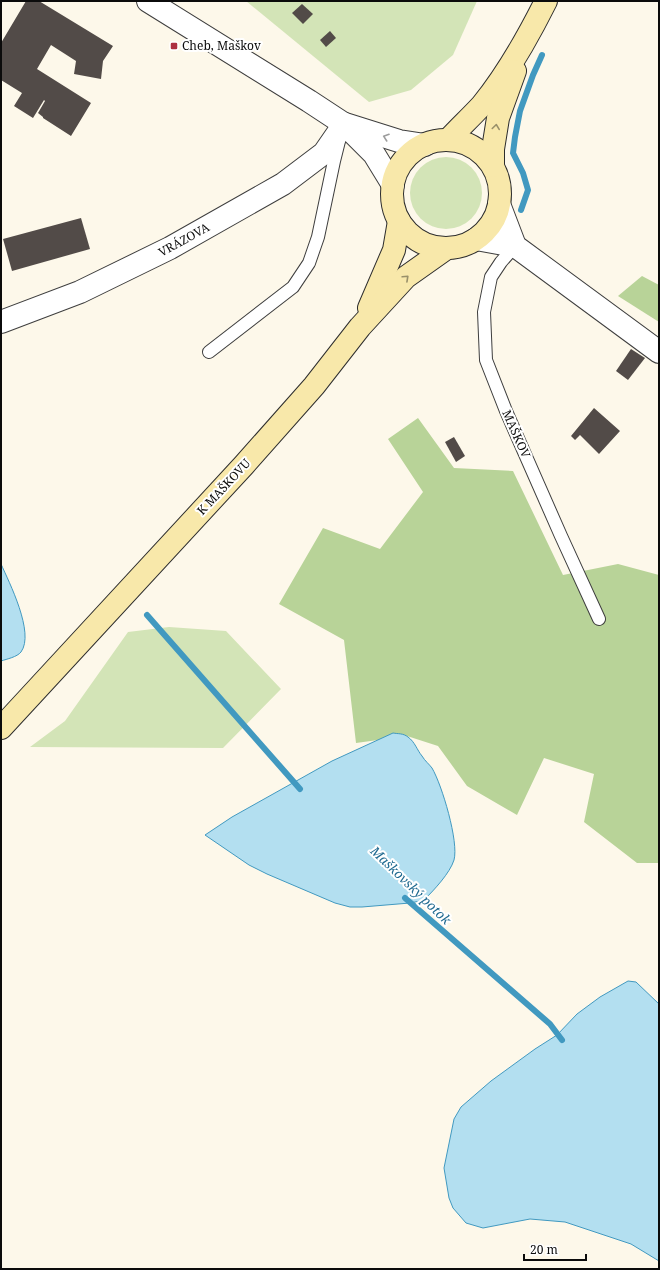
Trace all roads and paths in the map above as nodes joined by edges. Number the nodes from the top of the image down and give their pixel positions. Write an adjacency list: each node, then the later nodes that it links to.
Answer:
1 (148, 1): 4 (street)
2 (546, 1): 3 (main road)
3 (526, 41): 5 (main road); 7 (main road, one-way to 3)
4 (344, 124): 6 (street, one-way to 4); 8 (street); 14 (street, VRÁZOVA); 16 (lane)
5 (448, 140): 6 (main road); 7 (main road)
6 (424, 145): 8 (main road)
7 (493, 166): 9 (main road)
8 (393, 185): 10 (main road)
9 (499, 204): 11 (main road); 12 (street)
10 (400, 221): 13 (main road); 15 (main road)
11 (476, 239): 12 (street); 13 (main road)
12 (515, 246): 17 (street); 18 (lane, MAŠKOV)
13 (447, 248): 15 (main road, K MAŠKOVU, one-way to 13)
14 (1, 322)
15 (360, 327): 19 (main road, K MAŠKOVU)
16 (209, 352)
17 (659, 352)
18 (599, 619)
19 (1, 728)

